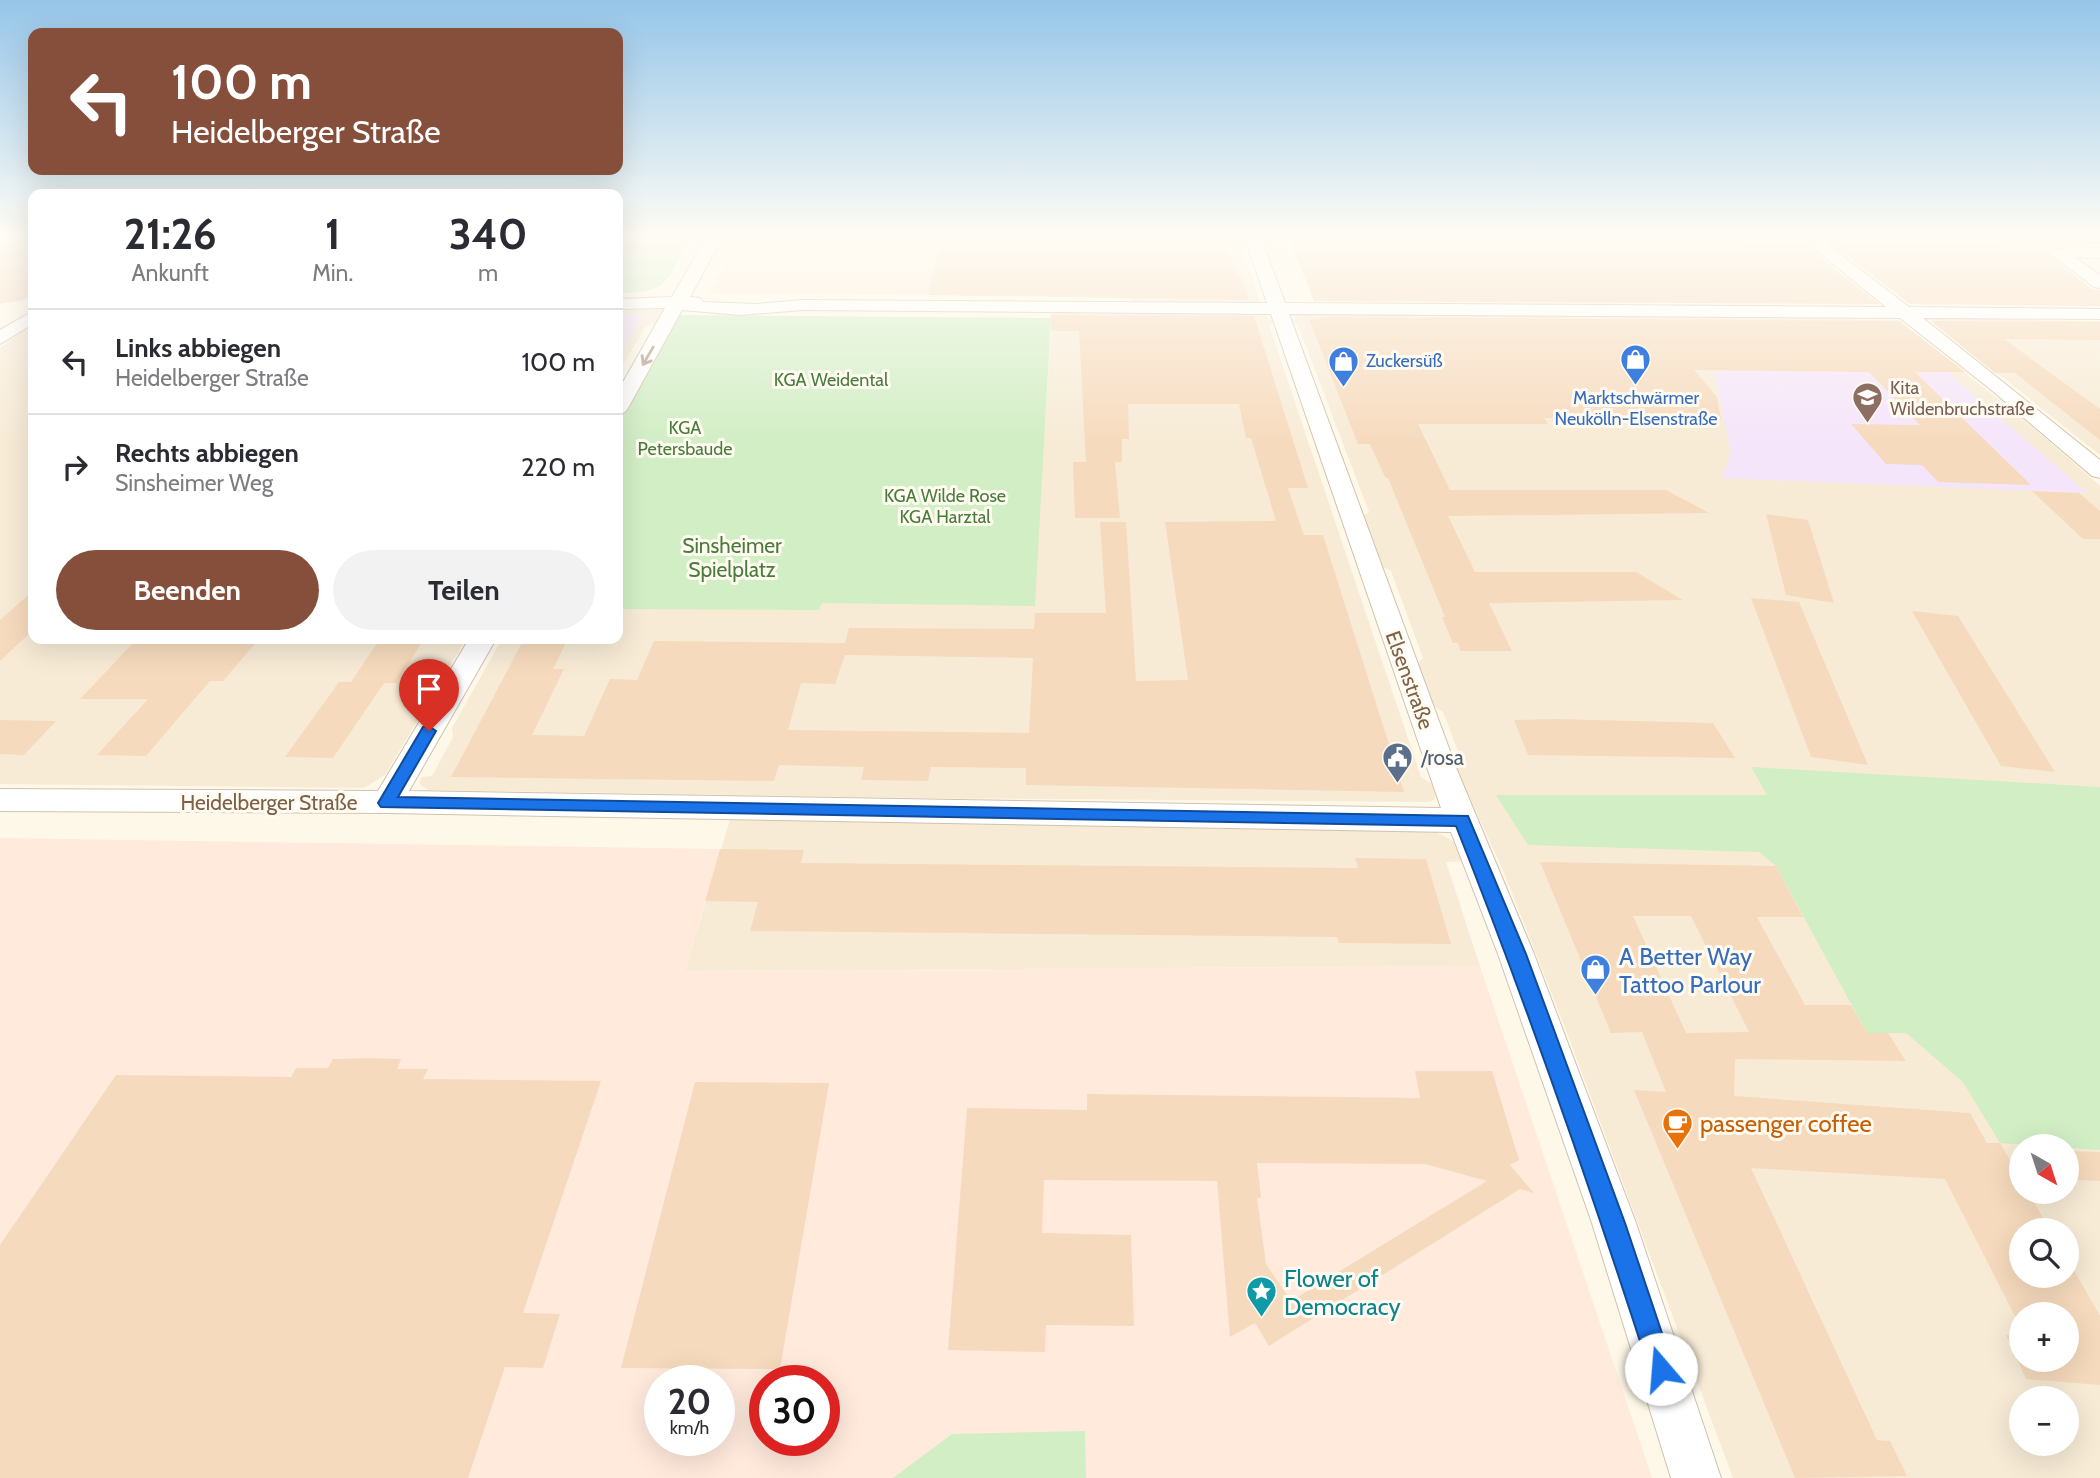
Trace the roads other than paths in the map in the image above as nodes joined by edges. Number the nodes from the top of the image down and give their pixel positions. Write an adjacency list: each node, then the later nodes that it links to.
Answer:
1 (675, 307): 13 (street, one-way to 13)
2 (689, 307): 3 (street)
3 (789, 307)
4 (1115, 307): 6 (street)
5 (1898, 307): 8 (street)
6 (1277, 308): 8 (street); 18 (street, Elsenstraße)
7 (28, 309): 9 (street)
8 (1906, 313): 10 (street); 14 (street)
9 (0, 314)
10 (2100, 314)
11 (28, 319): 12 (street)
12 (0, 338)
13 (623, 399)
14 (2100, 471)
15 (479, 644): 17 (street)
16 (0, 800): 17 (street, Heidelberger Straße)
17 (387, 803): 18 (street, Heidelberger Straße)
18 (1462, 820): 19 (street, Elsenstraße)
19 (1696, 1478)

